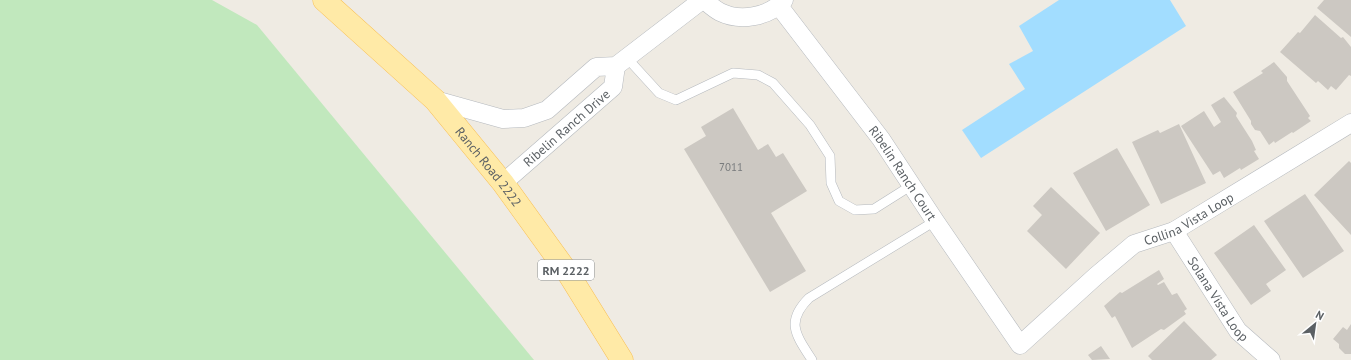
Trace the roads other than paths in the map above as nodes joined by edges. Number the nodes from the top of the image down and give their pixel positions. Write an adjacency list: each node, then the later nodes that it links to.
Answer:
1 (324, 0): 5 (main road, Ranch Road 2222 / RM 2222)
2 (703, 0): 3 (street); 4 (street)
3 (781, 3): 8 (street, Ribelin Ranch Court)
4 (621, 62): 5 (street, Ribelin Ranch Drive); 7 (street, Ribelin Ranch Drive); 8 (lane)
5 (435, 100): 7 (main road, Ranch Road 2222 / RM 2222)
6 (1351, 123): 10 (street, Collina Vista Loop)
7 (503, 183): 12 (main road, Ranch Road 2222 / RM 2222)
8 (912, 186): 9 (street, Ribelin Ranch Court)
9 (935, 221): 11 (street, Ribelin Ranch Court); 13 (lane)
10 (1174, 231): 11 (street, Collina Vista Loop); 14 (street, Solana Vista Loop)
11 (1020, 345)
12 (622, 360)
13 (812, 360)
14 (1271, 360)

